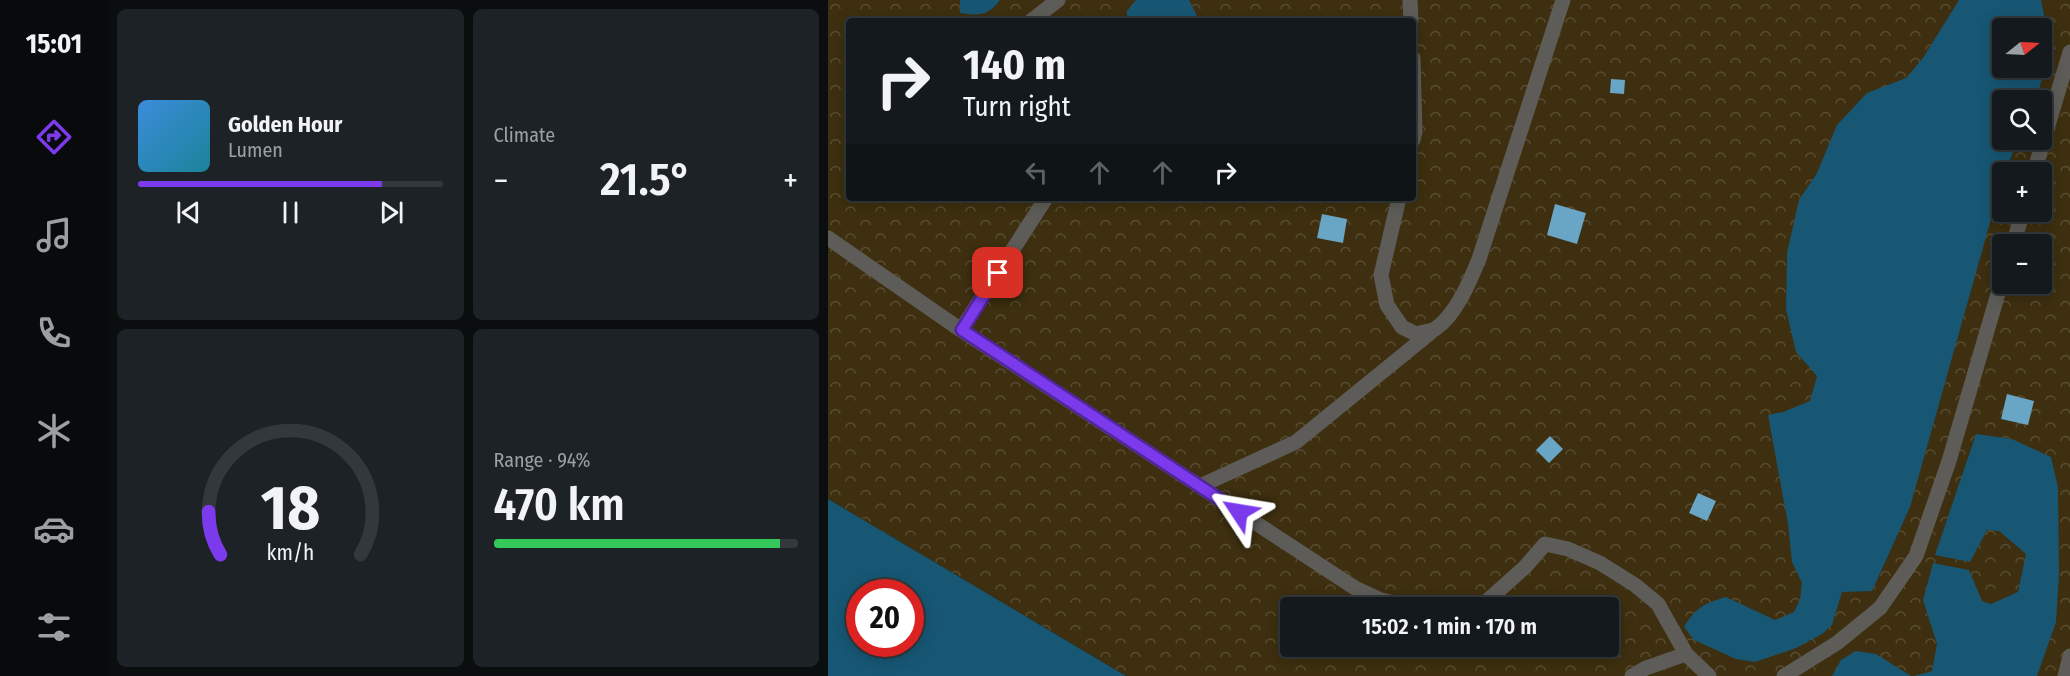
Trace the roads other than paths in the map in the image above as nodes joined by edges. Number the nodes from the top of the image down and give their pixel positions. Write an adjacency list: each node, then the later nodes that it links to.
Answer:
1 (1058, 0): 4 (lane)
2 (1410, 0): 5 (lane)
3 (1563, 0): 12 (lane)
4 (1035, 18)
5 (1411, 18)
6 (2070, 52): 7 (lane)
7 (2037, 162)
8 (1044, 201): 13 (lane)
9 (1399, 201): 12 (lane)
10 (828, 238): 13 (lane)
11 (1998, 294): 19 (lane)
12 (1434, 329): 14 (lane)
13 (962, 330): 14 (lane)
14 (1200, 486): 15 (lane)
15 (1374, 597)
16 (1491, 597): 17 (lane)
17 (1686, 654): 20 (lane); 21 (lane)
18 (2070, 657): 24 (lane)
19 (1811, 660): 22 (lane); 23 (lane)
20 (1632, 676)
21 (1709, 676)
22 (1784, 676)
23 (1813, 676)
24 (2065, 676)

